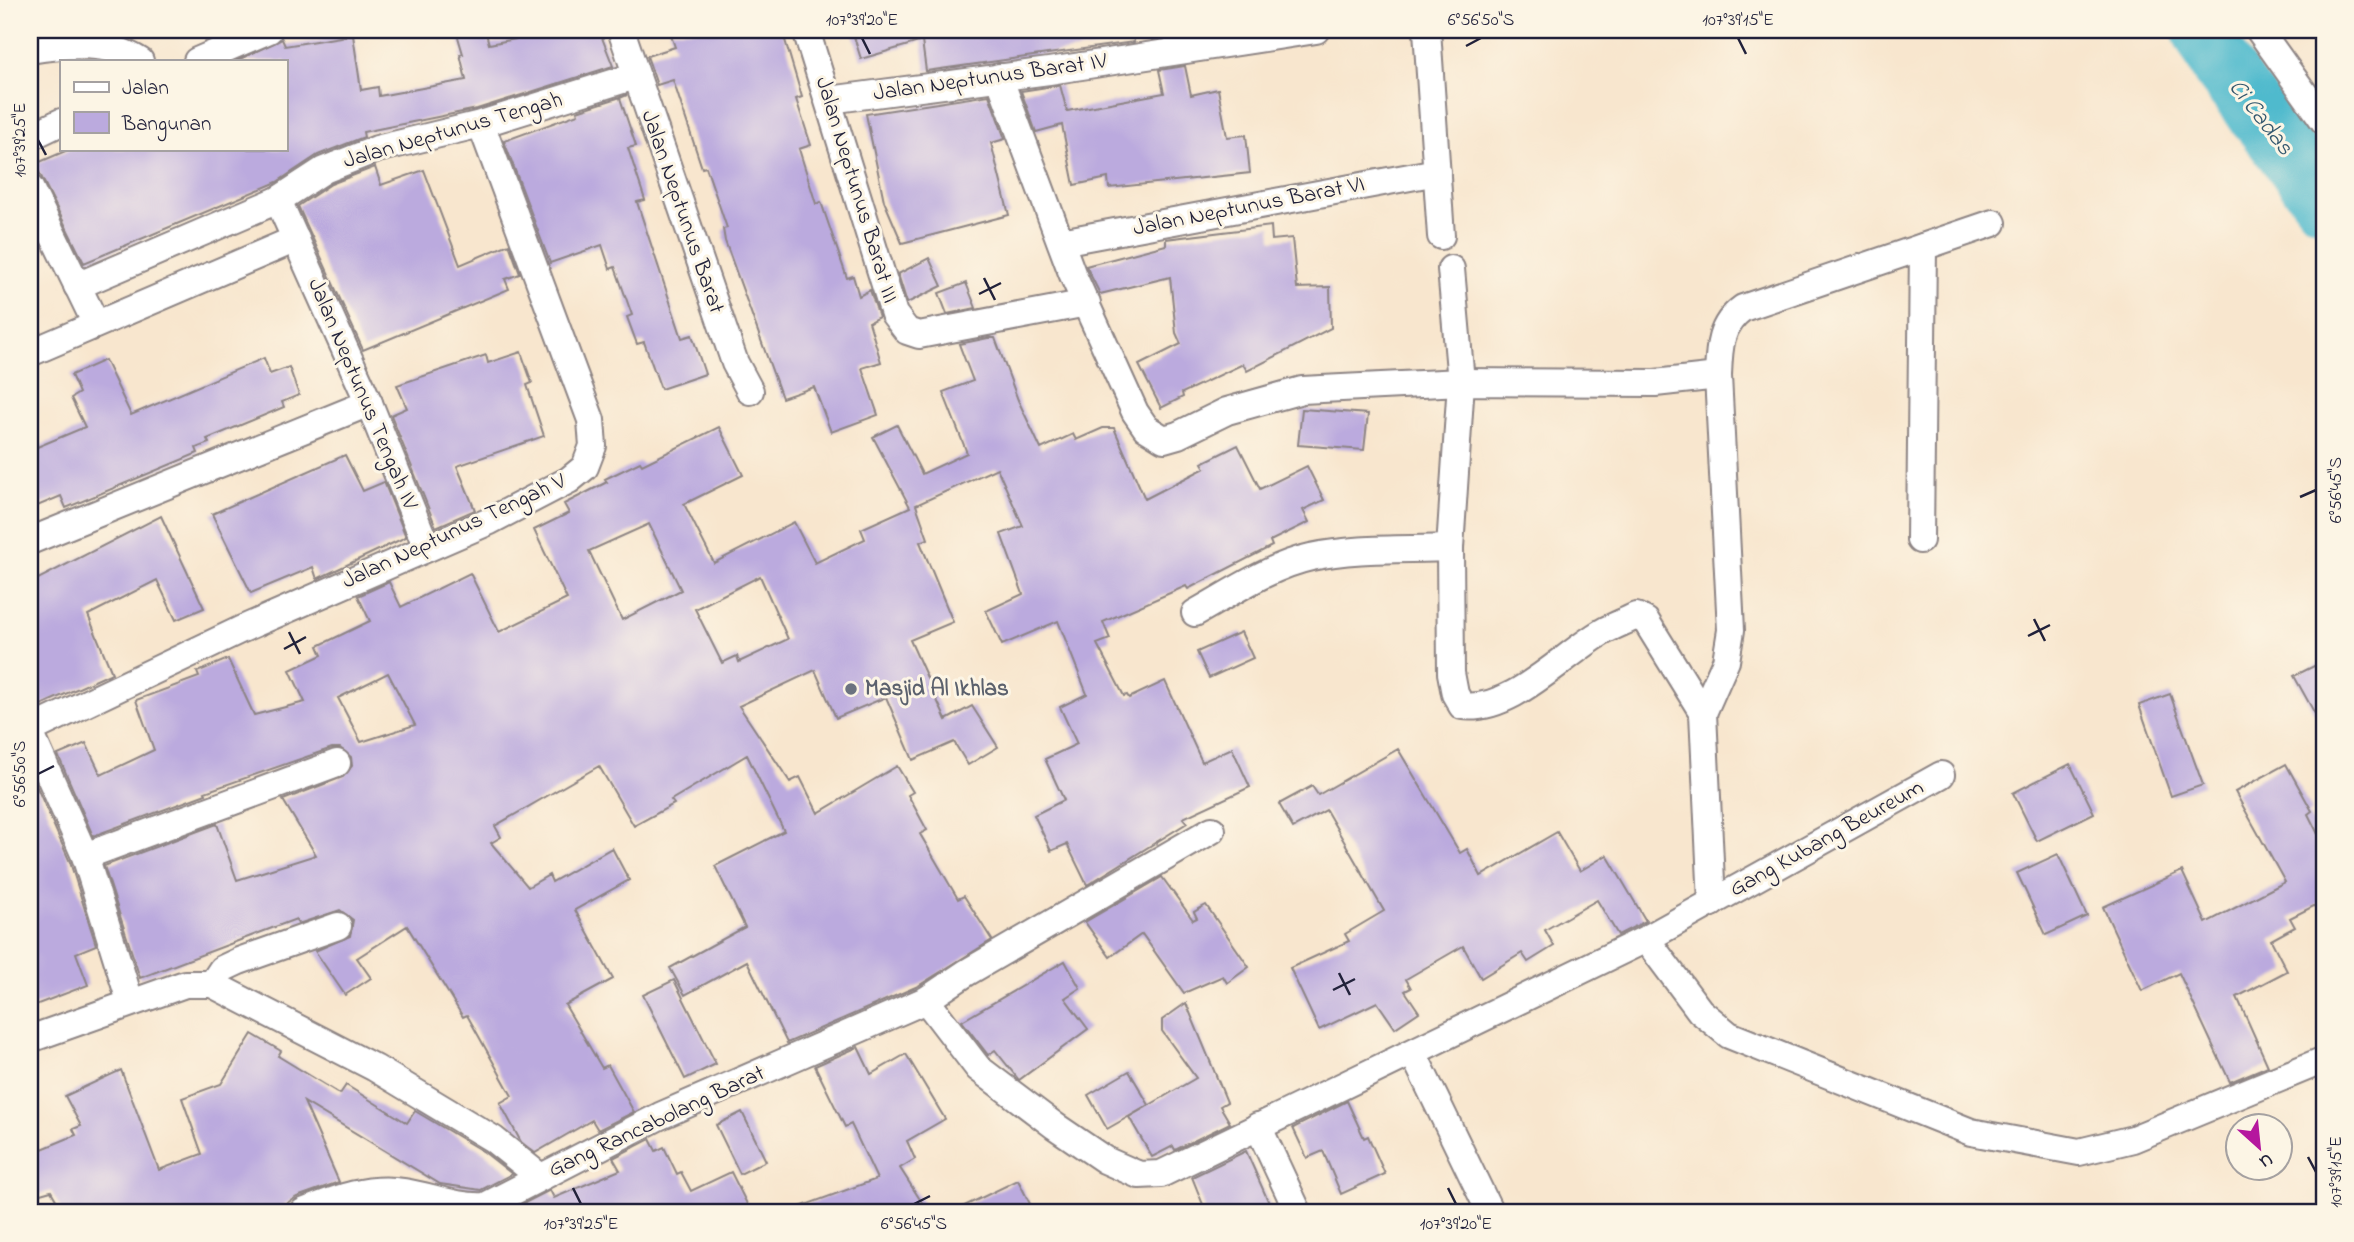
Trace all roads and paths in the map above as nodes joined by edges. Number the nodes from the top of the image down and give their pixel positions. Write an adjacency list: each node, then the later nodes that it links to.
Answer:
1 (269, 30): 9 (street)
2 (621, 30): 10 (street, Jalan Neptunus Barat)
3 (806, 30): 12 (street, Jalan Neptunus Barat III)
4 (1317, 30): 11 (street, Jalan Neptunus Barat IV)
5 (1427, 30): 17 (street)
6 (2259, 30): 13 (street)
7 (30, 50): 8 (street)
8 (138, 60)
9 (199, 60)
10 (635, 76): 15 (street, Jalan Neptunus Tengah); 32 (street, Jalan Neptunus Barat)
11 (999, 77): 12 (street, Jalan Neptunus Barat IV); 23 (street)
12 (829, 100): 27 (street, Jalan Neptunus Barat III)
13 (2324, 121)
14 (60, 122): 16 (street)
15 (481, 124): 19 (street, Jalan Neptunus Tengah); 36 (street, Jalan Neptunus Tengah V)
16 (30, 137)
17 (1437, 172): 21 (street); 23 (street, Jalan Neptunus Barat VI)
18 (30, 188): 26 (street)
19 (278, 200): 22 (street); 26 (street, Jalan Neptunus Tengah)
20 (1993, 223): 24 (street)
21 (1441, 236)
22 (296, 239): 28 (street); 33 (street, Jalan Neptunus Tengah IV)
23 (1061, 242): 27 (street)
24 (1923, 247): 30 (street); 34 (street)
25 (1451, 269): 31 (street)
26 (77, 286): 28 (street)
27 (1087, 303): 31 (street)
28 (96, 324): 29 (street)
29 (30, 353)
30 (1718, 376): 31 (street); 39 (street)
31 (1461, 382): 37 (street)
32 (750, 391)
33 (369, 403): 35 (street); 36 (street, Jalan Neptunus Tengah IV)
34 (1920, 540)
35 (30, 541)
36 (427, 548): 40 (street, Jalan Neptunus Tengah V)
37 (1450, 548): 38 (street); 39 (street)
38 (1195, 613)
39 (1703, 713): 45 (street)
40 (30, 731): 44 (street)
41 (337, 763): 44 (street)
42 (1941, 775): 45 (street, Gang Kubang Beureum)
43 (1212, 830): 49 (street, Gang Rancabolang Barat)
44 (85, 856): 50 (street)
45 (1712, 903): 47 (street, Gang Kubang Beureum)
46 (338, 926): 48 (street)
47 (1646, 939): 52 (street, Gang Kubang Beureum); 53 (street)
48 (212, 984): 50 (street); 55 (street)
49 (926, 1000): 54 (street, Gang Kubang Beureum); 55 (street, Gang Rancabolang Barat)
50 (131, 1001): 51 (street)
51 (30, 1039)
52 (1413, 1053): 54 (street, Gang Kubang Beureum); 59 (street)
53 (2324, 1060)
54 (1258, 1126): 58 (street)
55 (539, 1177): 56 (street, Gang Rancabolang Barat)
56 (341, 1205): 57 (street, Gang Rancabolang Barat)
57 (303, 1212)
58 (1298, 1212)
59 (1490, 1212)

